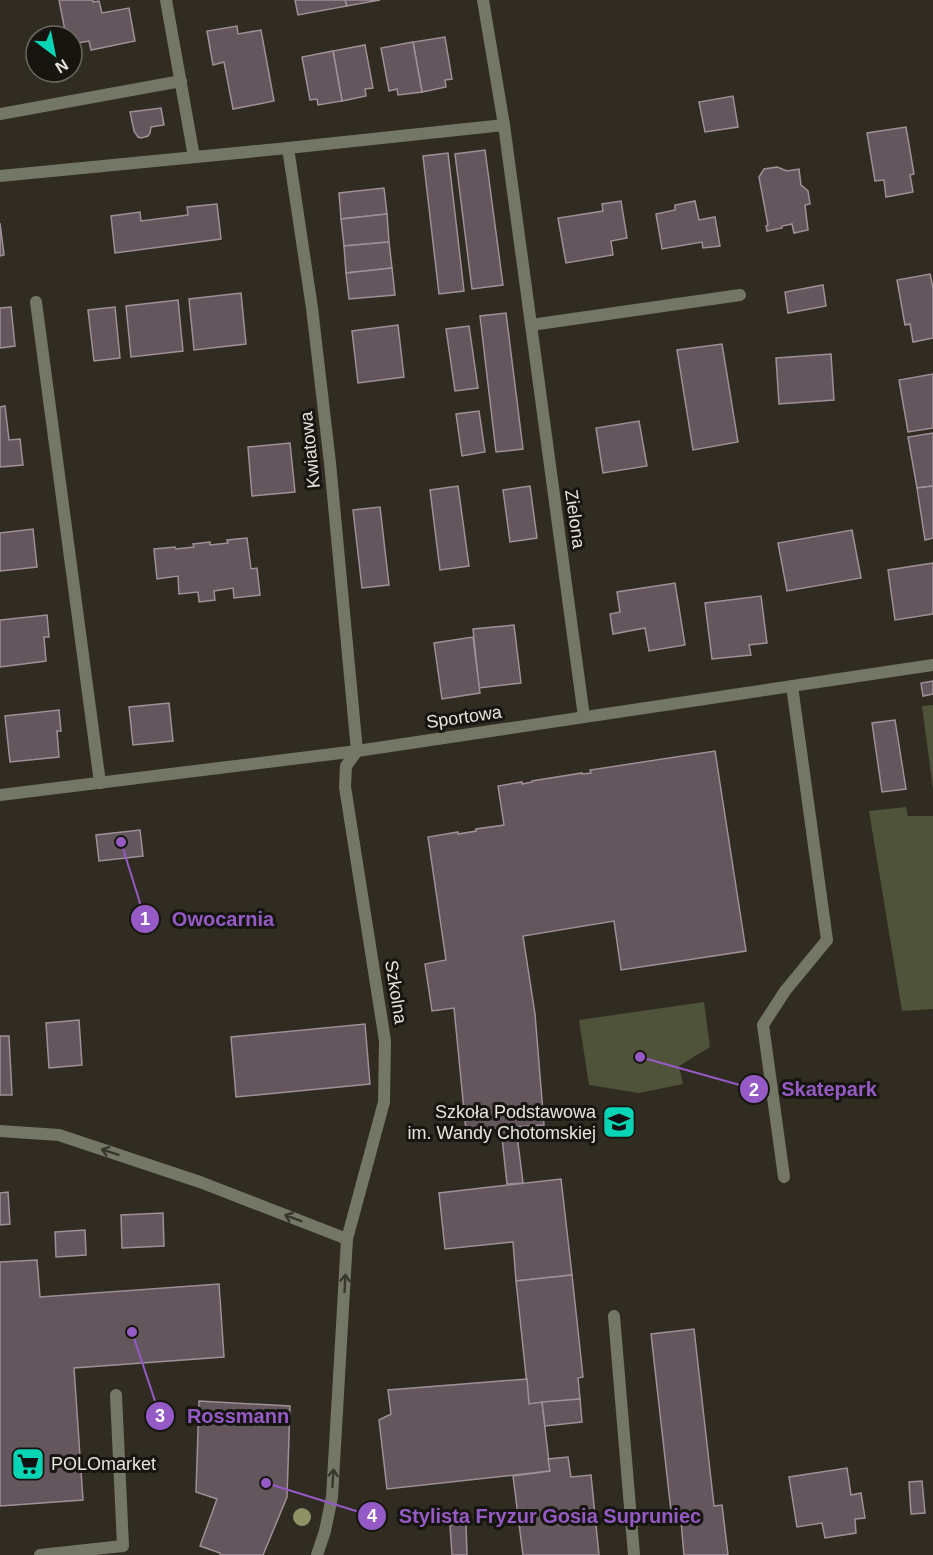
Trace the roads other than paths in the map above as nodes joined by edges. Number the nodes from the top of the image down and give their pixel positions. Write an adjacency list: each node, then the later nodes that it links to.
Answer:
1 (166, 0): 3 (street)
2 (483, 0): 5 (street, Zielona)
3 (181, 81): 4 (street); 7 (street)
4 (0, 114)
5 (504, 125): 6 (street); 11 (street, Zielona)
6 (288, 147): 7 (street); 15 (street, Kwiatowa)
7 (194, 157): 8 (street)
8 (0, 176)
9 (740, 295): 11 (street)
10 (36, 302): 16 (street)
11 (531, 325): 14 (street, Zielona)
12 (933, 665): 13 (street, Sportowa)
13 (792, 686): 14 (street, Sportowa); 19 (street)
14 (584, 717): 15 (street, Sportowa)
15 (357, 751): 16 (street, Sportowa); 20 (street, Szkolna)
16 (100, 783): 17 (street, Sportowa)
17 (0, 795)
18 (0, 1131): 20 (street, one-way to 18)
19 (784, 1177)
20 (347, 1239): 24 (street, Szkolna, one-way to 20)
21 (614, 1316): 25 (street)
22 (116, 1395): 23 (street)
23 (40, 1555)
24 (317, 1555)
25 (634, 1555)

